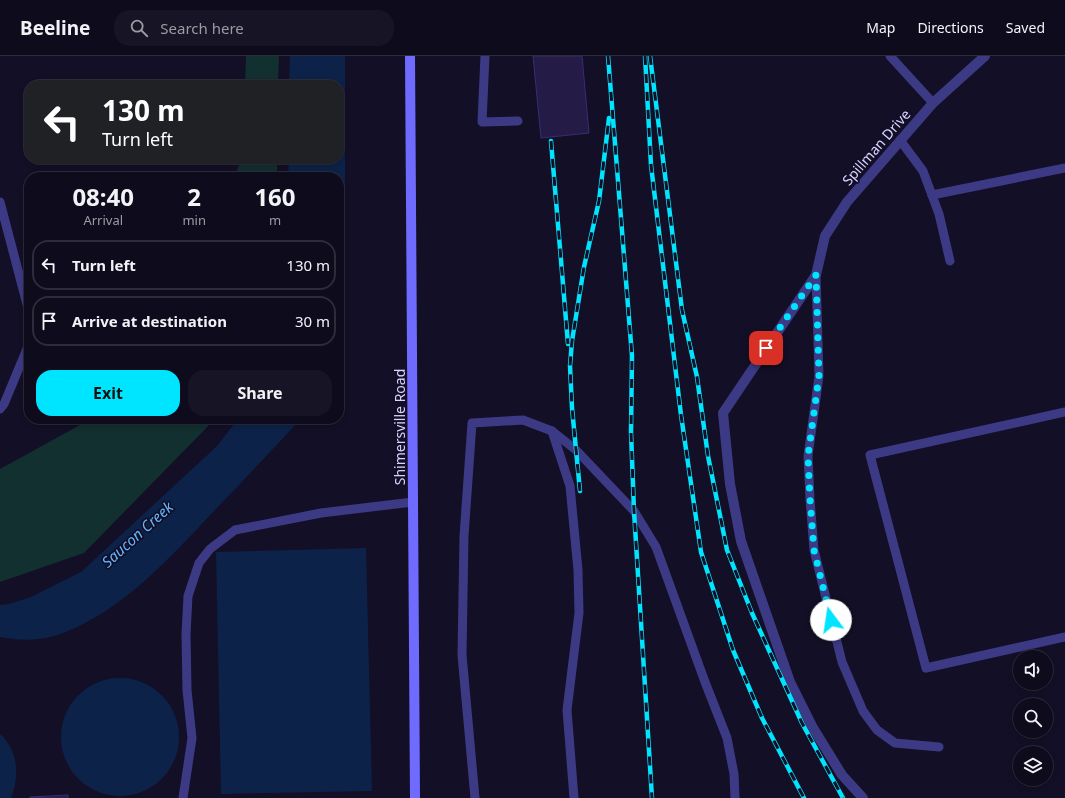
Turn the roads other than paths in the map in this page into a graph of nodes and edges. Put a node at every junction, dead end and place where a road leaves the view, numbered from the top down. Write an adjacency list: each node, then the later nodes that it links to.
1 (410, 56): 18 (street, Shimersville Road)
2 (485, 56): 6 (lane)
3 (890, 56): 5 (lane)
4 (985, 56): 5 (street, Spillman Drive)
5 (933, 103): 7 (street, Spillman Drive)
6 (518, 121)
7 (900, 140): 9 (lane); 12 (street, Spillman Drive)
8 (1065, 168): 9 (lane)
9 (932, 195): 11 (lane)
10 (0, 202): 13 (lane)
11 (950, 261)
12 (816, 275): 20 (lane); 26 (street)
13 (24, 293)
14 (24, 356): 15 (lane)
15 (0, 409)
16 (1065, 412): 19 (lane)
17 (552, 431): 23 (lane); 24 (lane); 25 (lane)
18 (413, 502): 21 (lane); 22 (street, Shimersville Road)
19 (1065, 637)
20 (939, 747)
21 (183, 798)
22 (415, 798)
23 (475, 798)
24 (574, 798)
25 (735, 798)
26 (863, 798)

